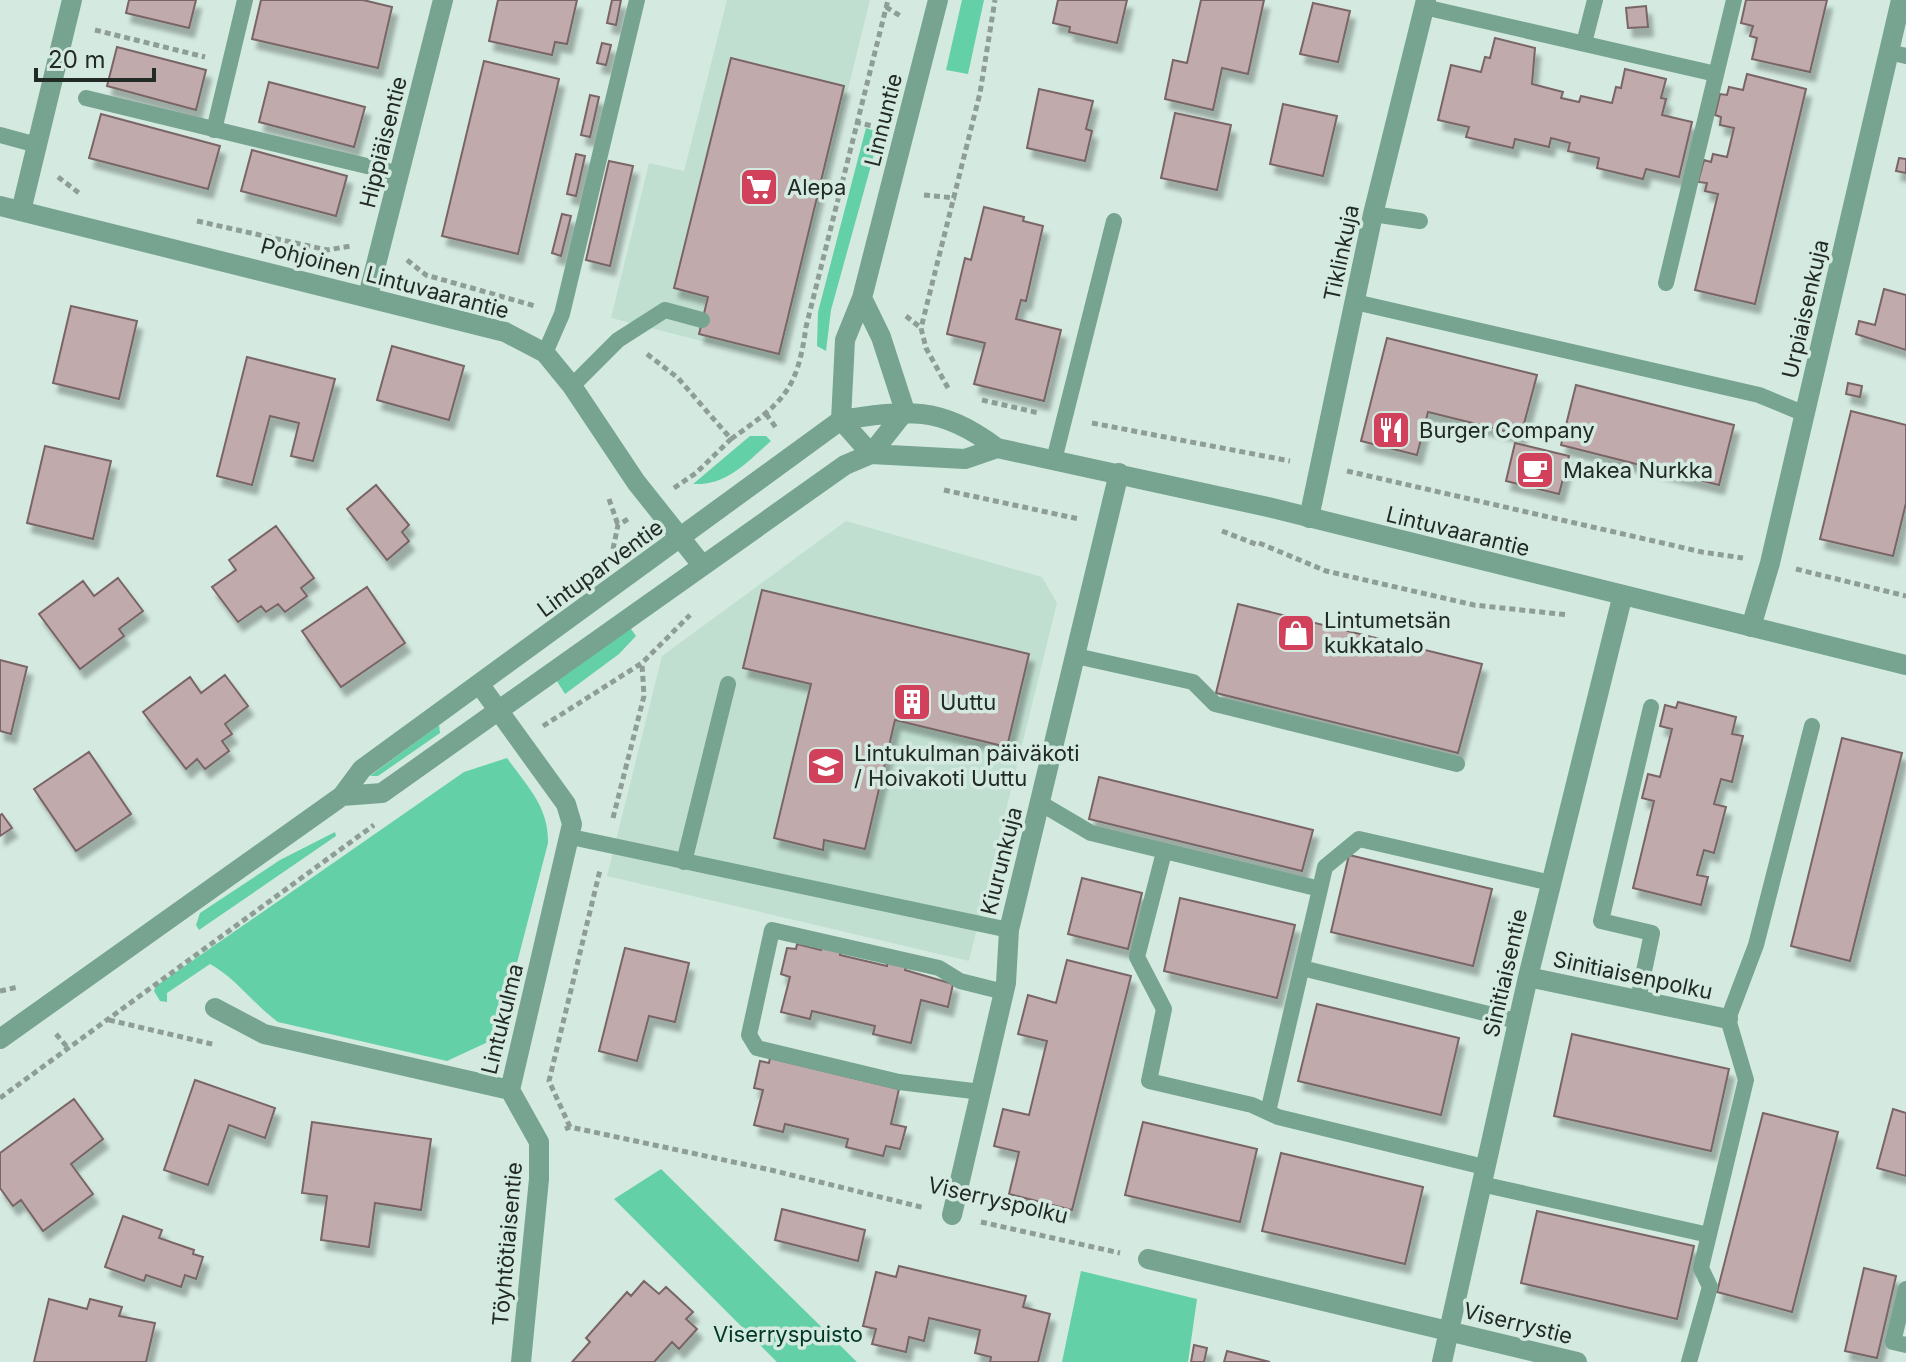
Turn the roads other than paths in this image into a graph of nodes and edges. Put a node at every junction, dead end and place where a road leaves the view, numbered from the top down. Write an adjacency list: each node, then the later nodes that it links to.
1 (72, 0): 16 (street)
2 (245, 0): 14 (lane)
3 (443, 0): 17 (street, Hippiäisentie)
4 (637, 0): 28 (lane)
5 (938, 0): 25 (street, Linnuntie)
6 (1595, 0): 10 (lane)
7 (1734, 0): 12 (lane)
8 (1901, 0): 11 (street, Urpiaisenkuja)
9 (1425, 4): 10 (lane); 20 (street, Tiklinkuja)
10 (1584, 43): 12 (lane)
11 (1898, 54): 31 (street, Urpiaisenkuja)
12 (1716, 74): 23 (lane)
13 (86, 98): 14 (lane)
14 (214, 130): 17 (lane)
15 (0, 135): 16 (lane)
16 (37, 145): 19 (street)
17 (400, 174): 24 (street, Hippiäisentie)
18 (0, 206): 19 (street, Pohjoinen Lintuvaarantie)
19 (21, 211): 24 (street, Pohjoinen Lintuvaarantie)
20 (1373, 214): 22 (lane); 26 (street, Tiklinkuja)
21 (1114, 221): 35 (lane)
22 (1420, 221)
23 (1666, 283)
24 (368, 296): 28 (street, Pohjoinen Lintuvaarantie)
25 (862, 298): 30 (street); 32 (street, Linnuntie)
26 (1355, 302): 31 (lane); 37 (street, Tiklinkuja)
27 (702, 320): 29 (lane)
28 (545, 353): 29 (street, Pohjoinen Lintuvaarantie)
29 (572, 386): 38 (street, Pohjoinen Lintuvaarantie)
30 (905, 411): 32 (street, Lintuparventie); 33 (street, Lintuvaarantie); 34 (street)
31 (1805, 414): 41 (street, Urpiaisenkuja)
32 (841, 420): 34 (street); 38 (street, Lintuparventie)
33 (997, 448): 34 (street, Lintuvaarantie); 35 (street, Lintuvaarantie)
34 (871, 454): 39 (street)
35 (1054, 460): 36 (street, Lintuvaarantie)
36 (1119, 473): 37 (street, Lintuvaarantie); 42 (street, Kiurunkuja)
37 (1309, 518): 40 (street, Lintuvaarantie)
38 (681, 538): 39 (street, Pohjoinen Lintuvaarantie); 45 (street, Lintuparventie)
39 (702, 565): 47 (street)
40 (1622, 598): 41 (street, Lintuvaarantie); 55 (street, Sinitiaisentie)
41 (1751, 627): 43 (street, Lintuvaarantie)
42 (1076, 656): 49 (lane); 51 (street, Kiurunkuja)
43 (1906, 665)
44 (728, 684): 54 (lane)
45 (480, 685): 47 (street, Lintukulma); 50 (street, Lintuparventie)
46 (1651, 707): 61 (lane)
47 (499, 712): 50 (street); 52 (street, Lintukulma)
48 (1812, 726): 63 (lane)
49 (1457, 764)
50 (342, 796): 65 (street, Lintuparventie)
51 (1040, 803): 53 (lane); 57 (street, Kiurunkuja)
52 (571, 837): 54 (lane); 66 (street, Lintukulma)
53 (1164, 852): 56 (lane); 68 (lane)
54 (684, 862): 57 (lane)
55 (1551, 883): 56 (lane); 59 (street, Sinitiaisentie)
56 (1320, 889): 58 (lane)
57 (1009, 930): 60 (street, Kiurunkuja)
58 (1302, 968): 64 (lane); 68 (lane)
59 (1528, 977): 61 (street, Sinitiaisenpolku); 64 (street, Sinitiaisentie)
60 (1004, 992): 67 (street, Kiurunkuja); 67 (lane)
61 (1638, 1000): 63 (street, Sinitiaisenpolku)
62 (215, 1008): 66 (street, Lintukulma)
63 (1728, 1019): 71 (lane)
64 (1517, 1021): 69 (street, Sinitiaisentie)
65 (0, 1039)
66 (510, 1090): 76 (street, Töyhtötiaisentie)
67 (981, 1092): 70 (street, Kiurunkuja)
68 (1268, 1112): 69 (lane)
69 (1483, 1175): 71 (lane); 74 (street, Sinitiaisentie)
70 (952, 1215)
71 (1709, 1235): 79 (lane)
72 (1148, 1259): 74 (street)
73 (1906, 1289): 75 (lane)
74 (1448, 1331): 77 (street, Sinitiaisentie); 78 (street, Viserrystie)
75 (1906, 1345)
76 (521, 1362)
77 (1442, 1362)
78 (1577, 1362)
79 (1689, 1362)

